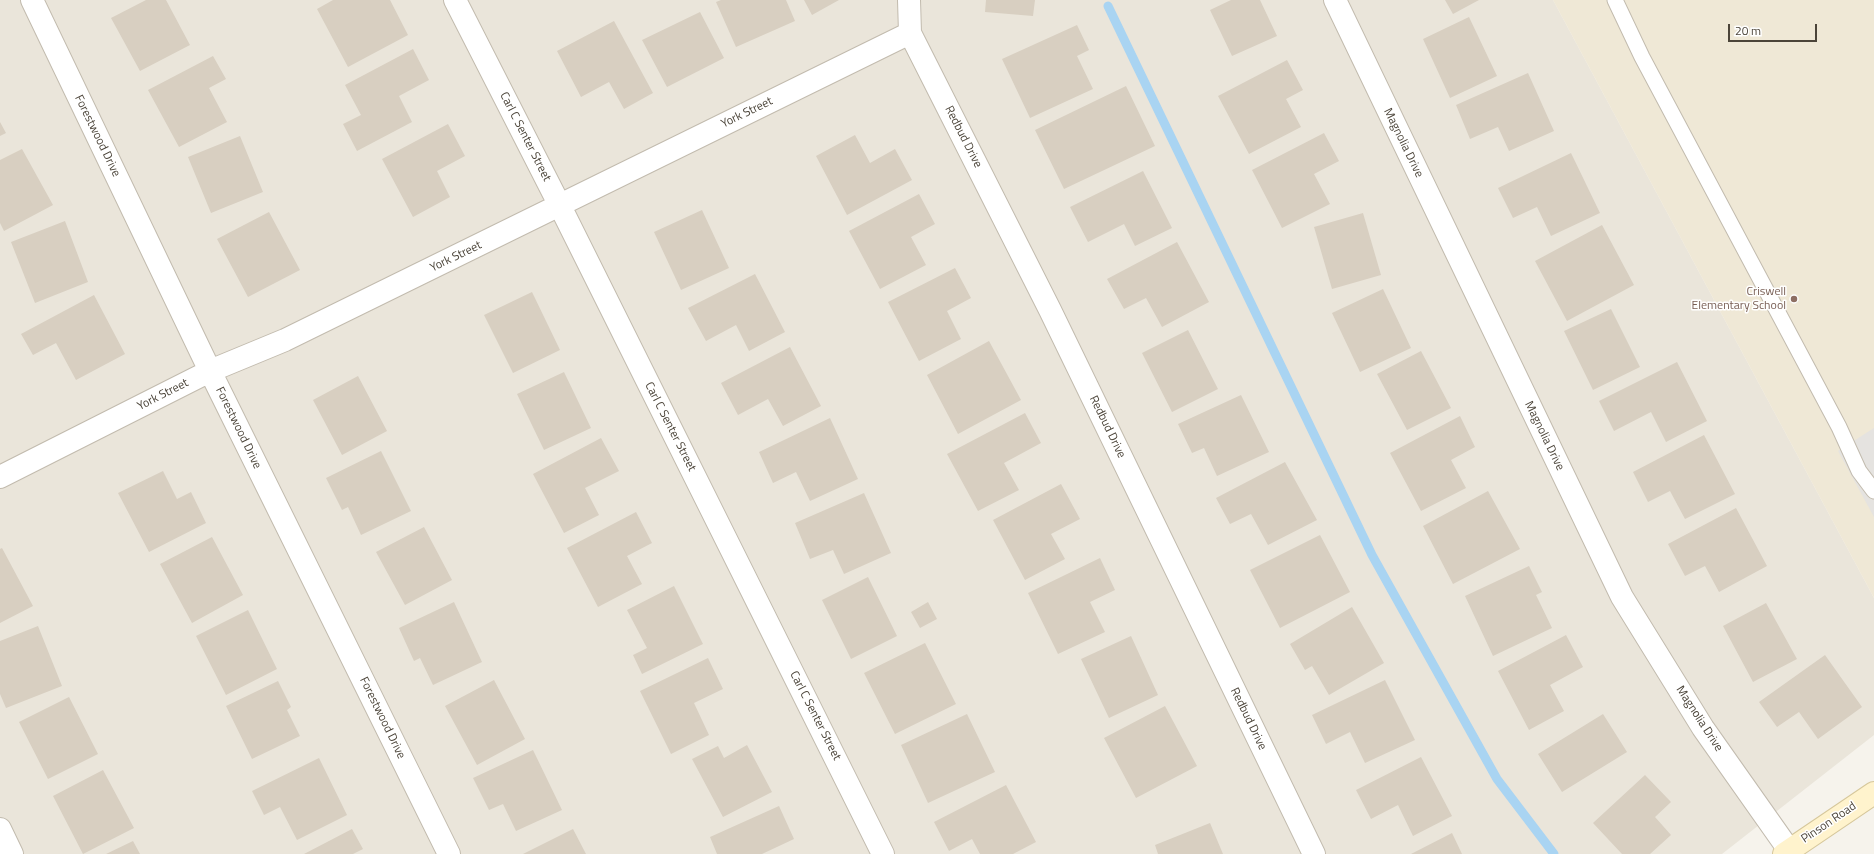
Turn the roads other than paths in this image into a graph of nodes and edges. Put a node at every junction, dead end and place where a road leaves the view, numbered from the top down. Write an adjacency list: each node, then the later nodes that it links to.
1 (32, 0): 8 (street, Forestwood Drive)
2 (455, 0): 7 (street, Carl C Senter Street)
3 (909, 0): 6 (street, Redbud Drive)
4 (1335, 0): 13 (street, Magnolia Drive)
5 (1615, 0): 10 (lane)
6 (910, 33): 7 (street, York Street); 17 (street, Redbud Drive)
7 (560, 206): 8 (street, York Street); 16 (street, Carl C Senter Street)
8 (210, 371): 9 (street, York Street); 15 (street, Forestwood Drive)
9 (0, 477)
10 (1874, 492)
11 (1874, 793): 13 (main road, Pinson Road)
12 (0, 829): 14 (street)
13 (1787, 852)
14 (12, 854)
15 (449, 854)
16 (883, 854)
17 (1314, 854)

